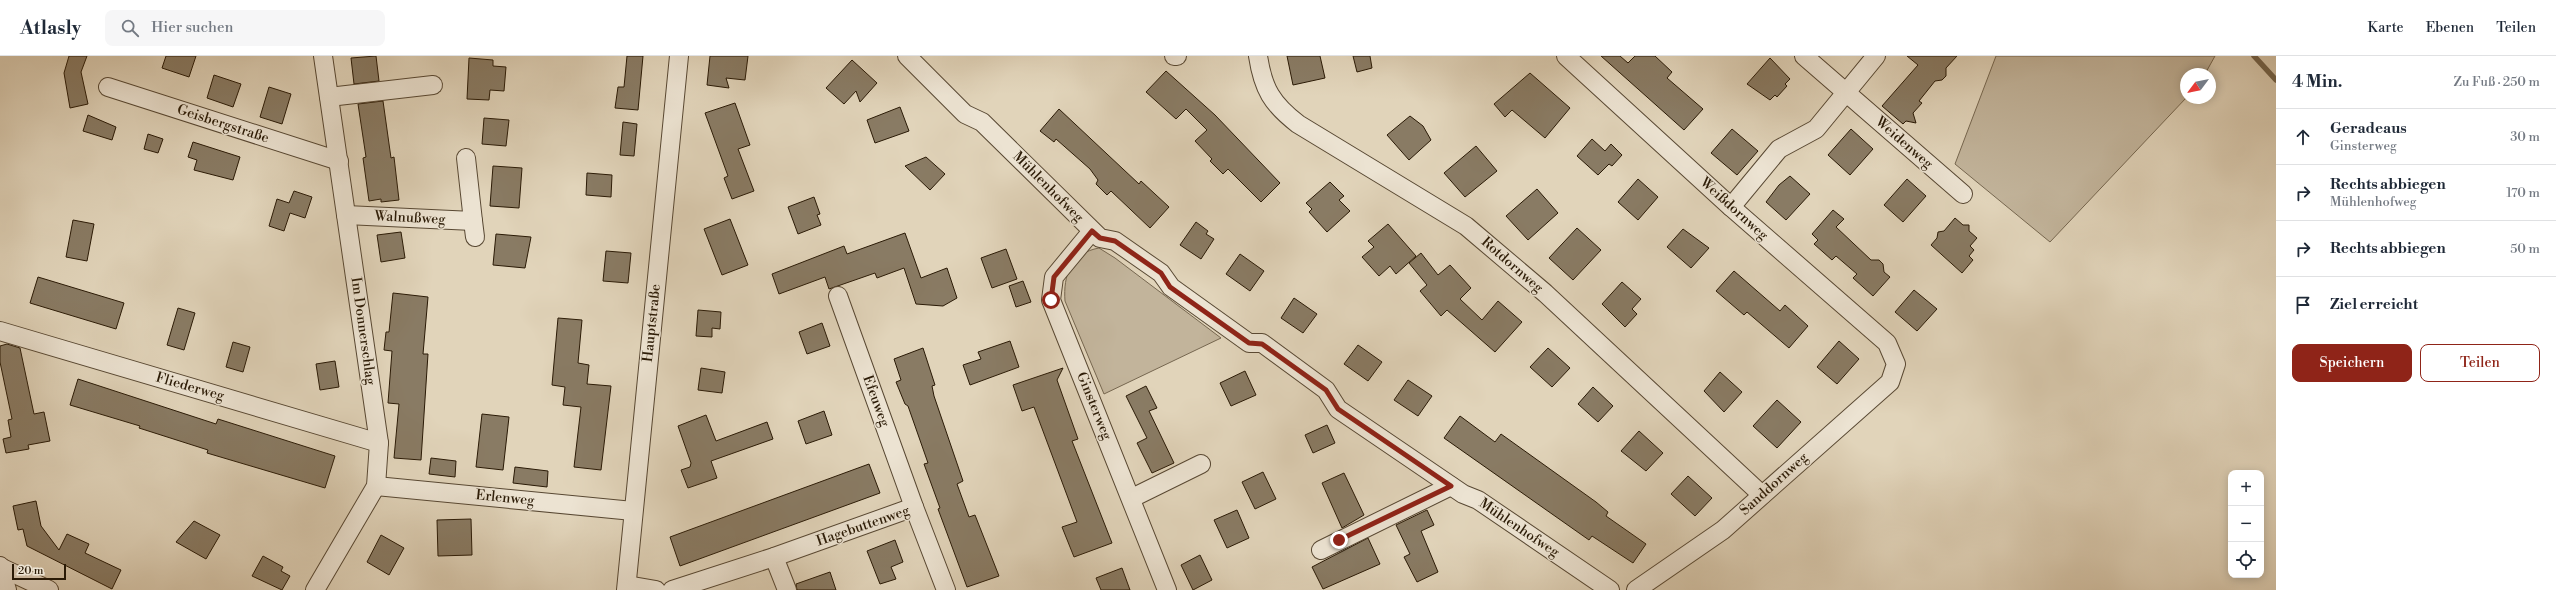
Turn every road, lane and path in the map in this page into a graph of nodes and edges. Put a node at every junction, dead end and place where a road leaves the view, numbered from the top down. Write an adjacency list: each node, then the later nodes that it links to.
1 (323, 56): 11 (street, Im Donnerschlag)
2 (679, 56): 28 (street, Hauptstraße)
3 (907, 56): 17 (street, Mühlenhofweg)
4 (1258, 56): 25 (street, Rotdornweg)
5 (1566, 56): 15 (street, Weißdornweg)
6 (1804, 56): 10 (street, Weidenweg)
7 (1876, 56): 10 (street)
8 (433, 85): 11 (street)
9 (108, 87): 13 (street, Geisbergstraße)
10 (1846, 92): 14 (street, Weidenweg); 15 (street)
11 (329, 97): 13 (street, Im Donnerschlag)
12 (466, 158): 16 (street, Walnußweg)
13 (339, 161): 16 (street, Im Donnerschlag)
14 (1963, 194)
15 (1731, 208): 20 (street, Weißdornweg)
16 (346, 215): 21 (street, Im Donnerschlag)
17 (1092, 231): 24 (street, Mühlenhofweg); 26 (street, Ginsterweg)
18 (838, 296): 27 (street, Efeuweg)
19 (0, 331): 21 (street, Fliederweg)
20 (1896, 364): 25 (street, Sanddornweg)
21 (379, 443): 23 (street, Im Donnerschlag)
22 (1201, 464): 26 (street)
23 (376, 486): 28 (street, Erlenweg); 35 (street, Im Donnerschlag)
24 (1451, 486): 29 (street); 41 (street, Mühlenhofweg)
25 (1762, 495): 42 (street, Sanddornweg)
26 (1132, 498): 40 (street, Ginsterweg)
27 (914, 507): 30 (street, Hagebuttenweg); 39 (street, Hagebuttenweg)
28 (633, 511): 32 (street, Hauptstraße)
29 (1321, 550)
30 (774, 557): 37 (street, Hagebuttenweg); 38 (street)
31 (0, 566): 33 (street); 34 (street)
32 (627, 588): 36 (street)
33 (7, 590)
34 (49, 590)
35 (315, 590)
36 (656, 590)
37 (672, 590)
38 (787, 590)
39 (946, 590)
40 (1167, 590)
41 (1610, 590)
42 (1636, 590)

